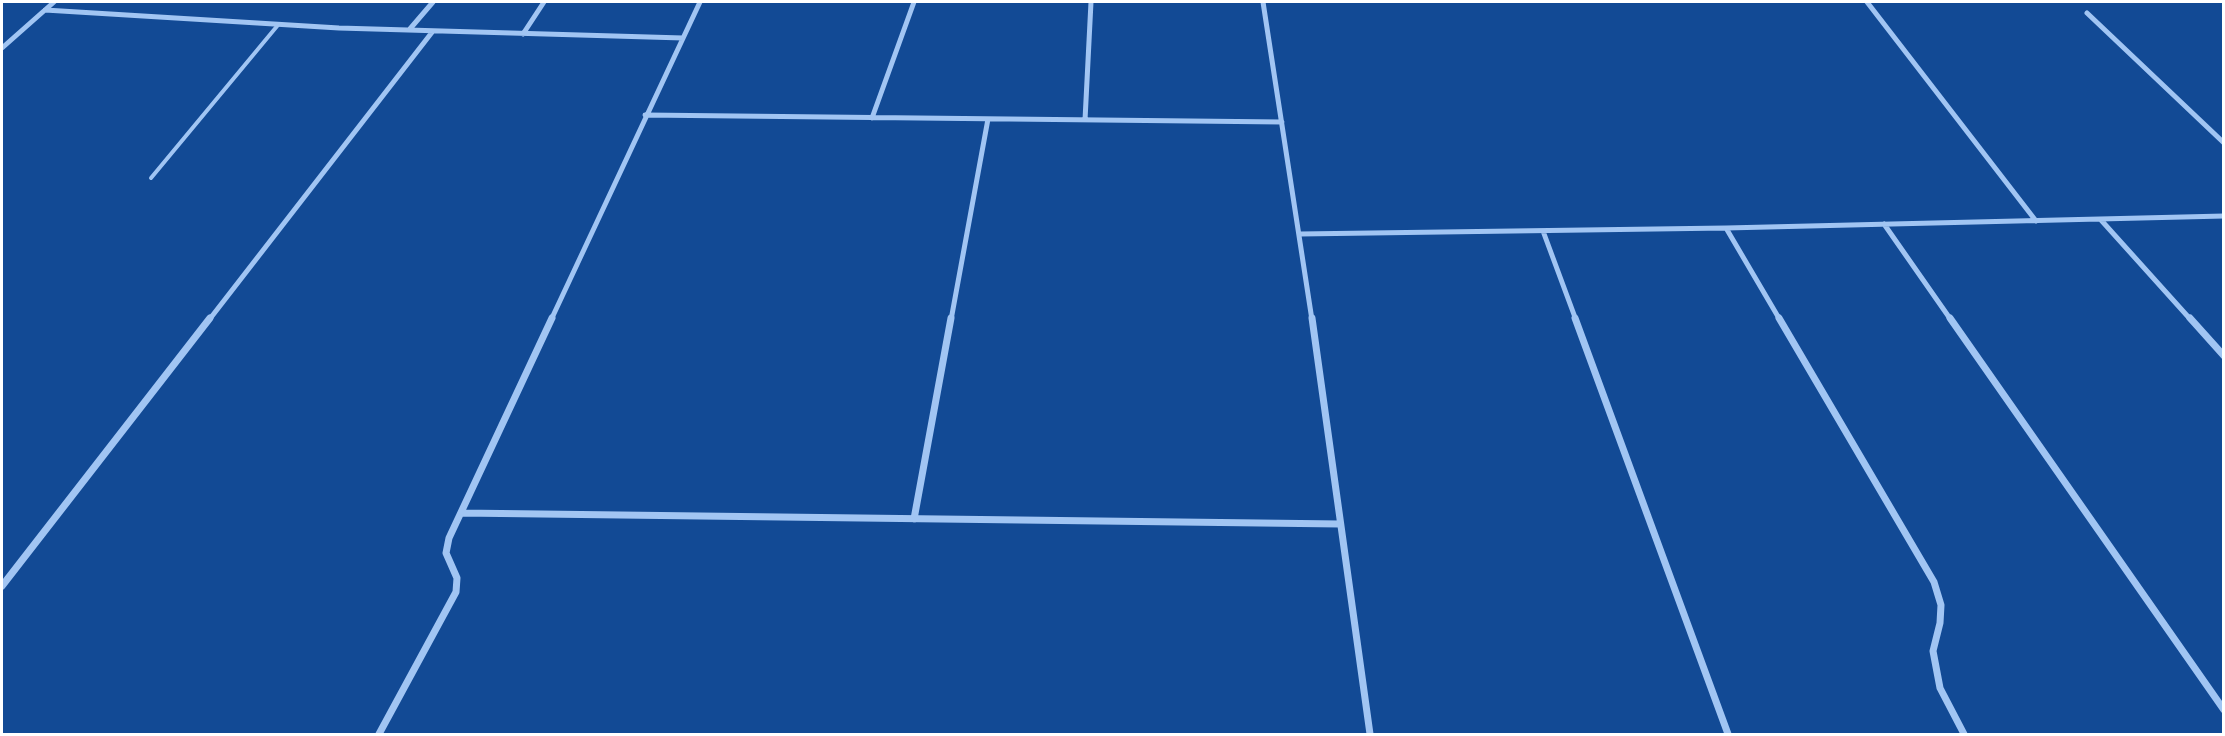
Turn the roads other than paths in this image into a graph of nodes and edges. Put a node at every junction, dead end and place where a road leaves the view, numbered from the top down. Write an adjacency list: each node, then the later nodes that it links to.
1 (54, 2): 9 (street)
2 (433, 2): 12 (street)
3 (544, 2): 14 (street)
4 (700, 2): 15 (street)
5 (914, 2): 18 (street)
6 (1091, 2): 20 (street)
7 (1263, 2): 21 (street)
8 (1867, 2): 26 (street)
9 (45, 10): 11 (street); 16 (street)
10 (2087, 13): 22 (street)
11 (278, 25): 12 (street); 23 (lane)
12 (409, 30): 13 (street)
13 (433, 31): 14 (street); 35 (street)
14 (523, 34): 15 (street)
15 (682, 38): 17 (street)
16 (2, 48)
17 (645, 115): 18 (street); 32 (street)
18 (872, 118): 19 (street)
19 (988, 119): 20 (street); 33 (street)
20 (1085, 120): 21 (street)
21 (1282, 122): 30 (street)
22 (2223, 143)
23 (151, 178)
24 (2223, 216): 25 (street)
25 (2101, 220): 26 (street); 31 (street)
26 (2036, 221): 27 (street)
27 (1884, 224): 28 (street); 36 (street)
28 (1726, 228): 29 (street); 40 (street)
29 (1543, 231): 30 (street); 39 (street)
30 (1300, 234): 34 (street)
31 (2223, 356)
32 (460, 513): 33 (street); 37 (street)
33 (914, 519): 34 (street)
34 (1341, 524): 38 (street)
35 (2, 586)
36 (2223, 710)
37 (379, 735)
38 (1370, 735)
39 (1728, 735)
40 (1965, 735)

